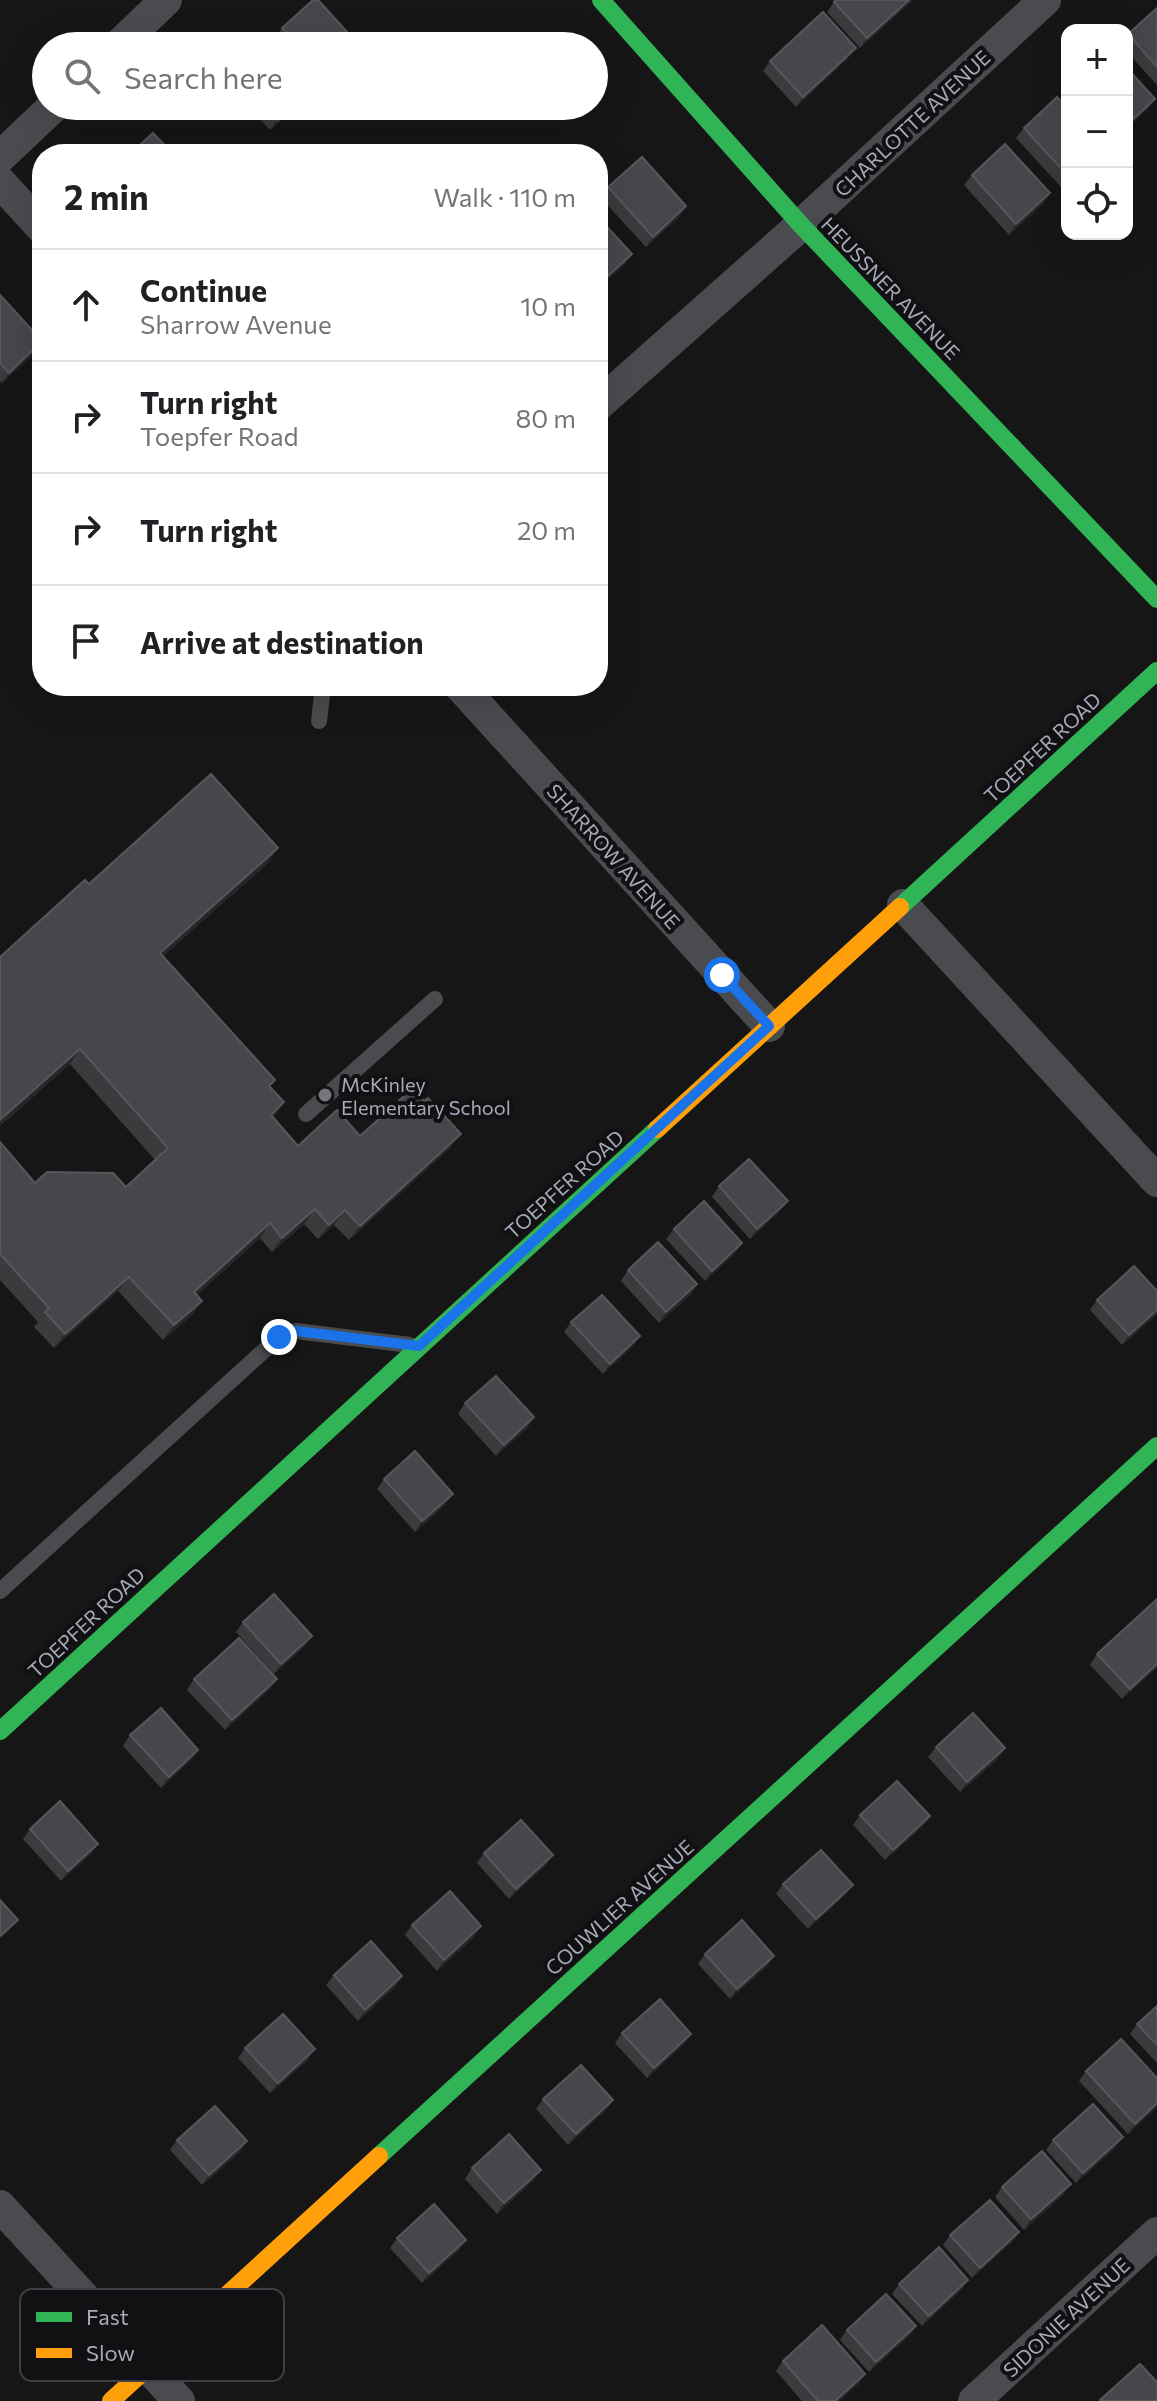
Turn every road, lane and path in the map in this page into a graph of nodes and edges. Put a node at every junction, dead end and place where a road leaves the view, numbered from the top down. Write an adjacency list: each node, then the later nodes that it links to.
1 (166, 0): 4 (street)
2 (601, 0): 9 (street, HEUSSNER AVENUE)
3 (1045, 0): 9 (street, CHARLOTTE AVENUE)
4 (133, 32)
5 (39, 120): 6 (street)
6 (0, 157)
7 (0, 182): 8 (street)
8 (32, 217)
9 (801, 225): 10 (street, CHARLOTTE AVENUE); 11 (street, HEUSSNER AVENUE)
10 (608, 396)
11 (1157, 599)
12 (1157, 671): 16 (street, TOEPFER ROAD)
13 (322, 696): 15 (lane)
14 (469, 696): 18 (street, SHARROW AVENUE)
15 (319, 721)
16 (903, 905): 18 (street, TOEPFER ROAD); 20 (street)
17 (435, 999): 19 (lane)
18 (769, 1026): 21 (street, TOEPFER ROAD)
19 (306, 1114)
20 (1157, 1181)
21 (419, 1346): 23 (lane); 24 (street, TOEPFER ROAD)
22 (1157, 1446): 28 (street, COUWLIER AVENUE)
23 (0, 1591)
24 (0, 1731)
25 (0, 2206): 27 (street)
26 (1157, 2233): 33 (street, SIDONIE AVENUE)
27 (76, 2289)
28 (234, 2289)
29 (133, 2381): 31 (street, COUWLIER AVENUE)
30 (160, 2381): 32 (street)
31 (111, 2401)
32 (179, 2401)
33 (974, 2401)

